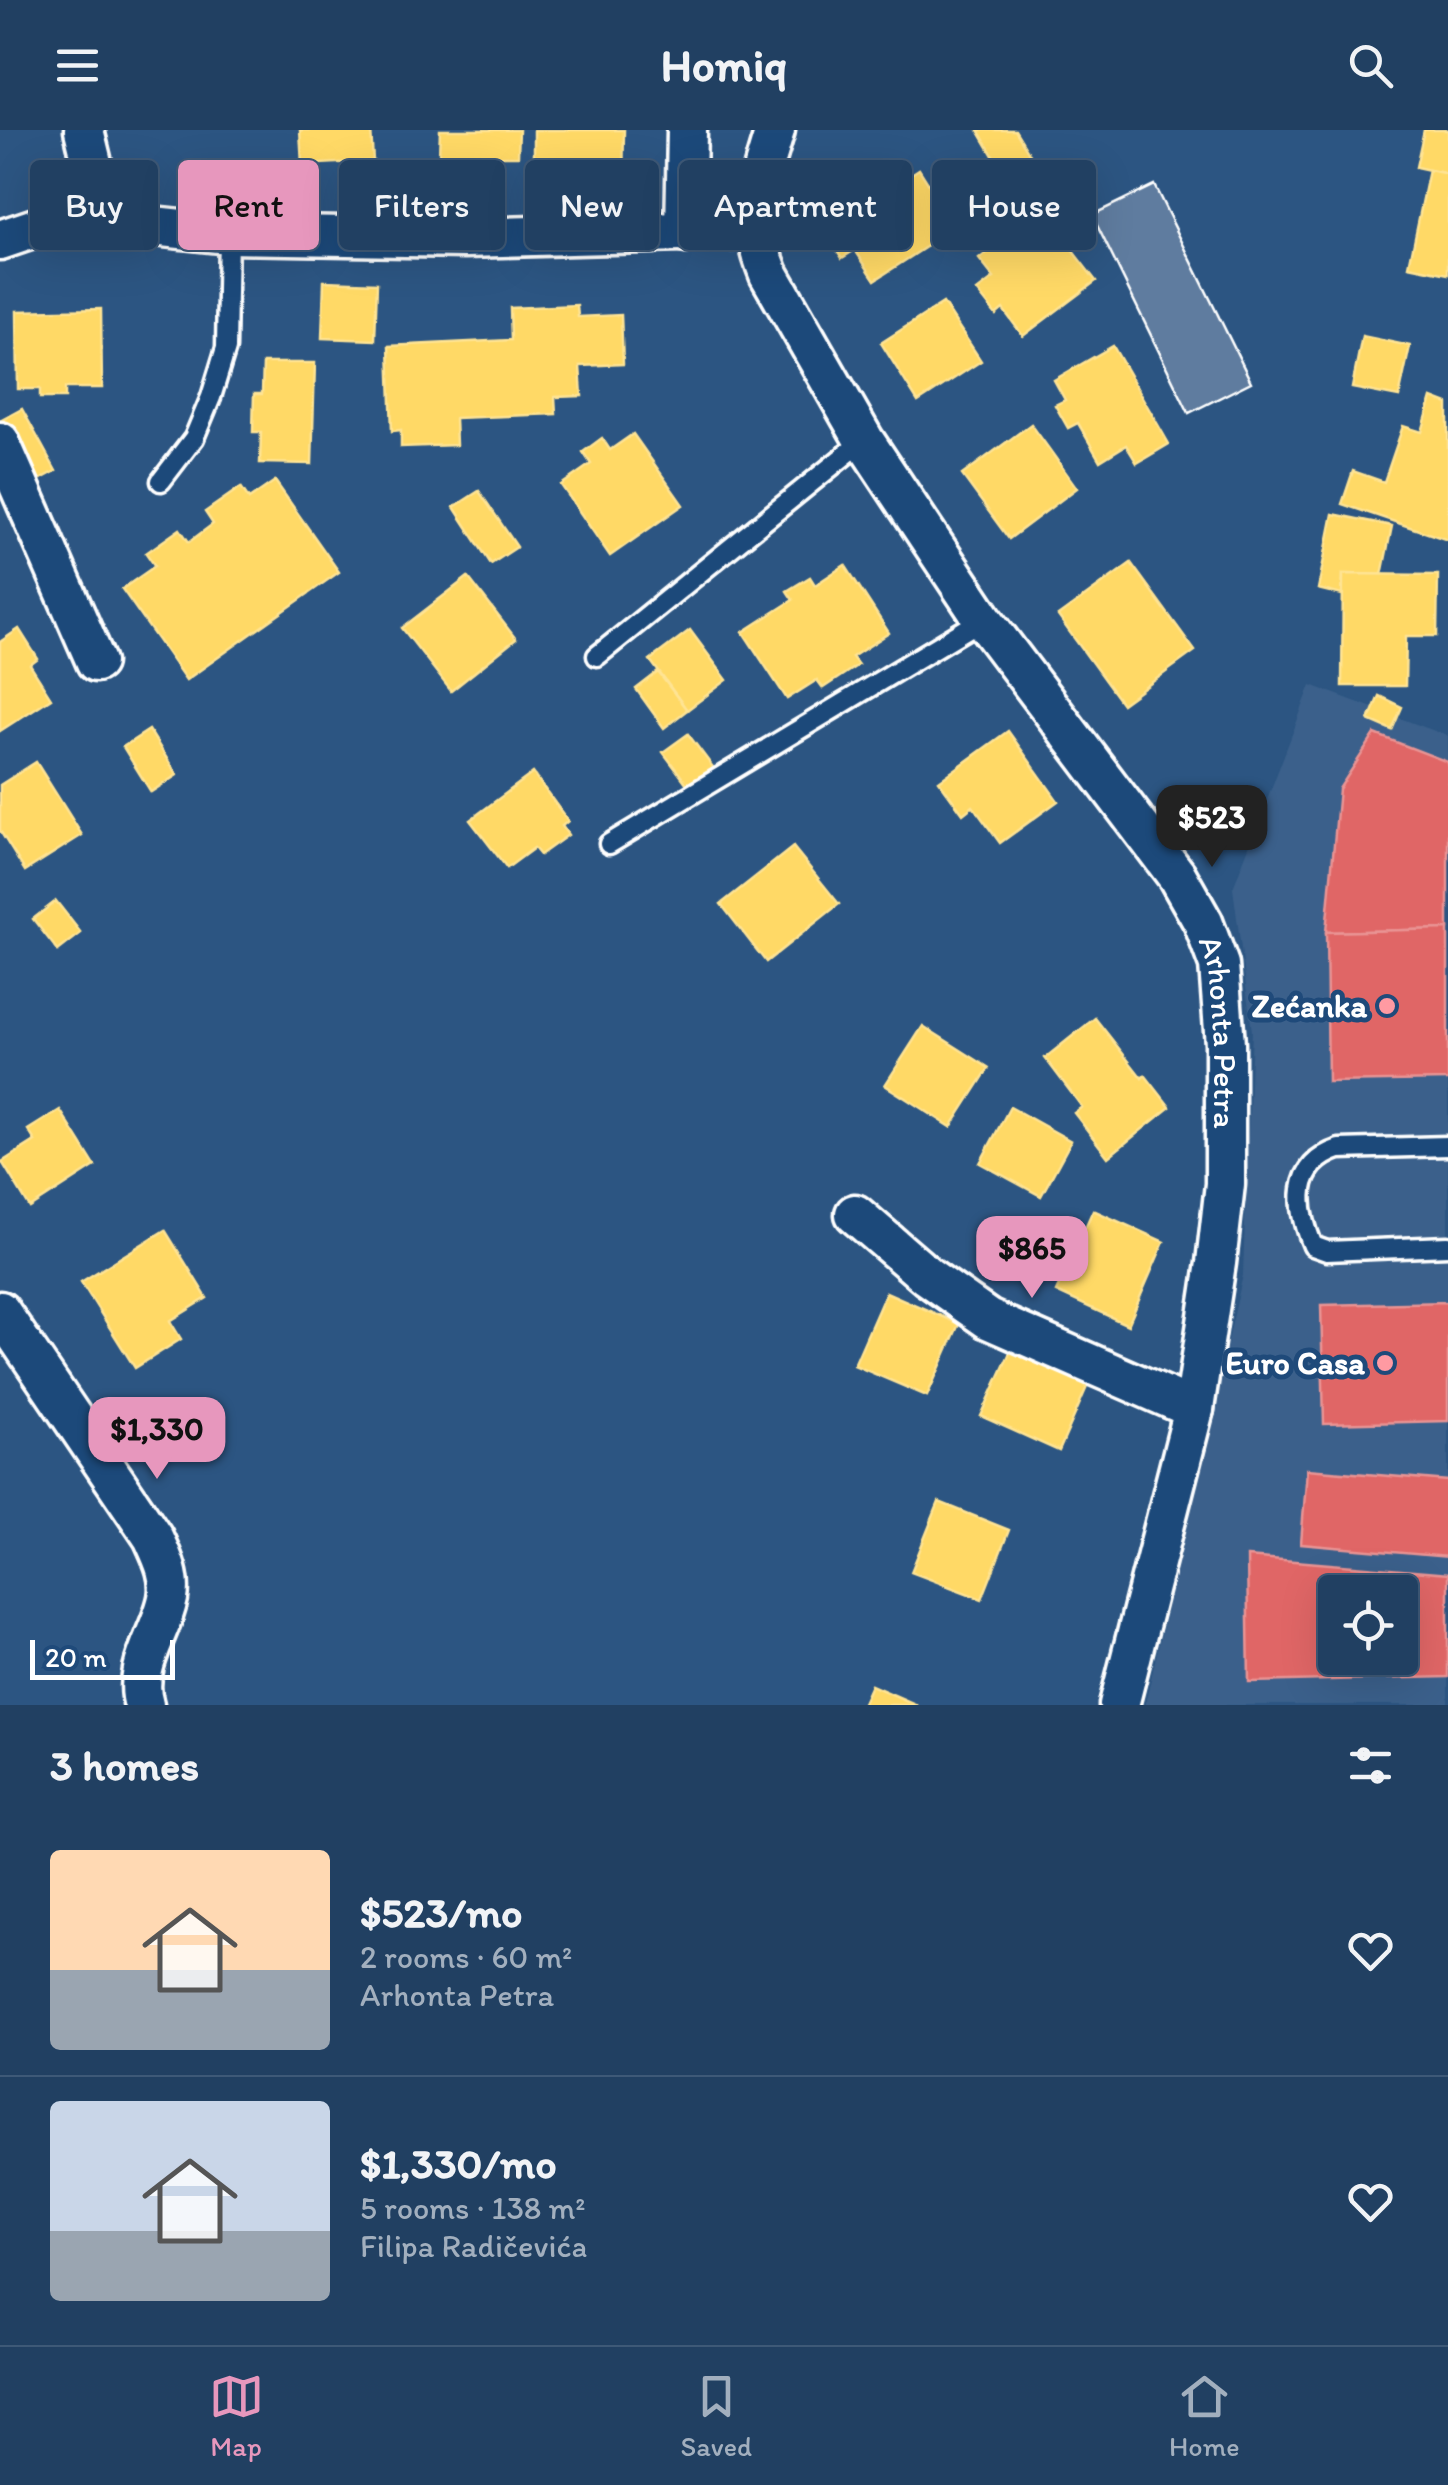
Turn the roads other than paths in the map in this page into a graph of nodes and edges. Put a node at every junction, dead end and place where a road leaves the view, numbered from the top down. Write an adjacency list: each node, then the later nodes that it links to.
1 (84, 130): 4 (street)
2 (687, 130): 5 (street)
3 (775, 130): 6 (street, Arhonta Petra)
4 (91, 160)
5 (686, 160)
6 (766, 160)
7 (30, 230): 10 (street)
8 (679, 234): 9 (street)
9 (319, 236)
10 (0, 240)
11 (228, 250): 15 (lane)
12 (760, 250): 13 (street, Arhonta Petra)
13 (864, 440): 16 (street, Arhonta Petra); 17 (lane)
14 (0, 442): 18 (street)
15 (162, 481)
16 (983, 619): 19 (lane); 24 (street, Arhonta Petra)
17 (597, 656)
18 (96, 662)
19 (609, 844)
20 (1448, 1146): 22 (lane)
21 (855, 1214): 24 (street)
22 (1448, 1246)
23 (0, 1312): 25 (street)
24 (1194, 1409): 26 (street, Arhonta Petra)
25 (144, 1705)
26 (1119, 1705)

